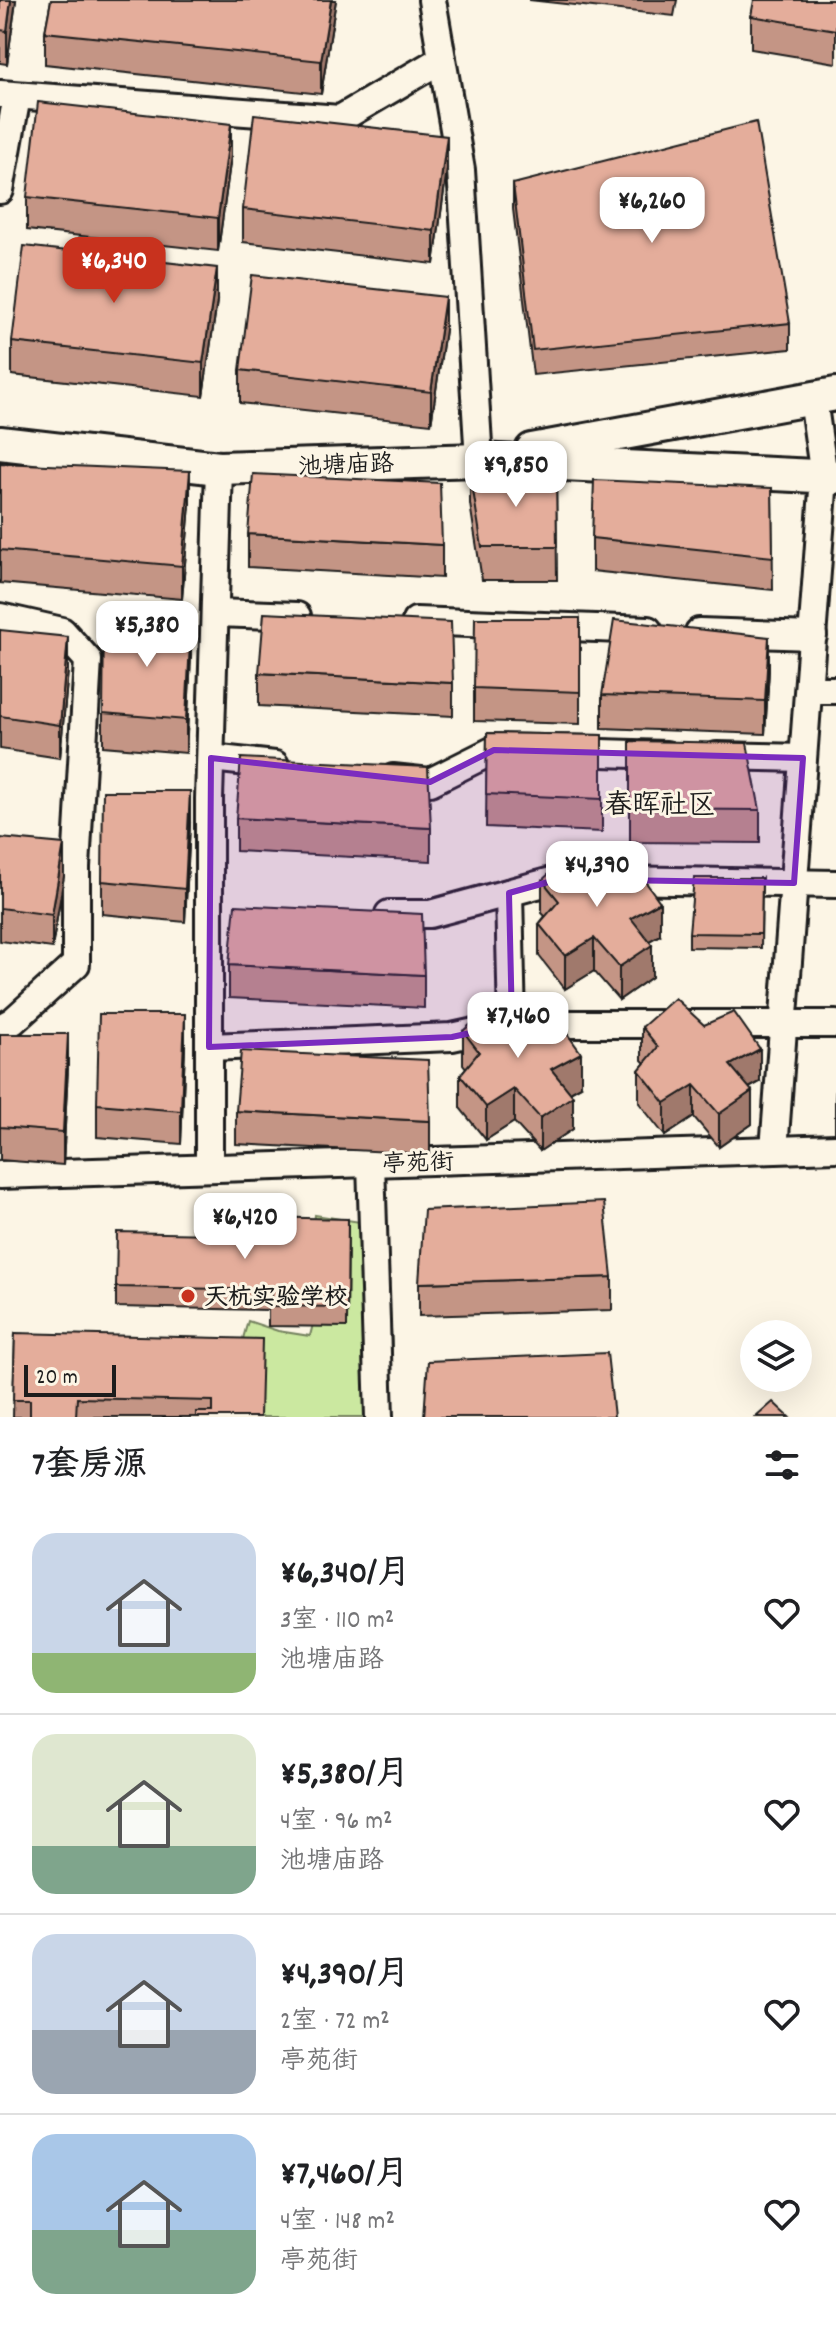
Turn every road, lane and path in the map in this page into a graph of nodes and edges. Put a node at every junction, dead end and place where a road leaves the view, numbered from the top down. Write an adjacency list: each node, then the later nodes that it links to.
1 (432, 0): 2 (street)
2 (442, 59): 3 (street); 7 (street)
3 (8, 95): 4 (street)
4 (0, 190)
5 (824, 396): 7 (street); 9 (street)
6 (0, 443): 8 (street, 池塘庙路)
7 (479, 460): 8 (street, 池塘庙路); 9 (street, 池塘庙路)
8 (219, 468): 10 (street)
9 (830, 477): 14 (street)
10 (216, 613): 12 (street); 17 (street)
11 (0, 617): 32 (street)
12 (326, 617)
13 (389, 620): 14 (street)
14 (813, 636): 15 (street)
15 (809, 690): 16 (street); 18 (street)
16 (836, 690)
17 (211, 758): 19 (street); 22 (street)
18 (803, 758): 20 (street); 23 (street)
19 (305, 768)
20 (368, 775)
21 (177, 798): 22 (street)
22 (209, 799): 27 (street)
23 (794, 883): 24 (street); 25 (street); 31 (street)
24 (836, 884)
25 (509, 893): 26 (street); 29 (street)
26 (367, 915)
27 (209, 916): 28 (street); 33 (street)
28 (241, 916)
29 (512, 1024): 31 (street); 33 (street)
30 (836, 1024): 31 (street)
31 (784, 1025): 35 (street)
32 (0, 1028)
33 (209, 1047): 37 (street)
34 (836, 1148): 35 (street, 亭苑街)
35 (774, 1150): 36 (street, 亭苑街)
36 (371, 1163): 37 (street, 亭苑街); 39 (street)
37 (209, 1168): 38 (street, 亭苑街)
38 (0, 1175)
39 (379, 1417)

